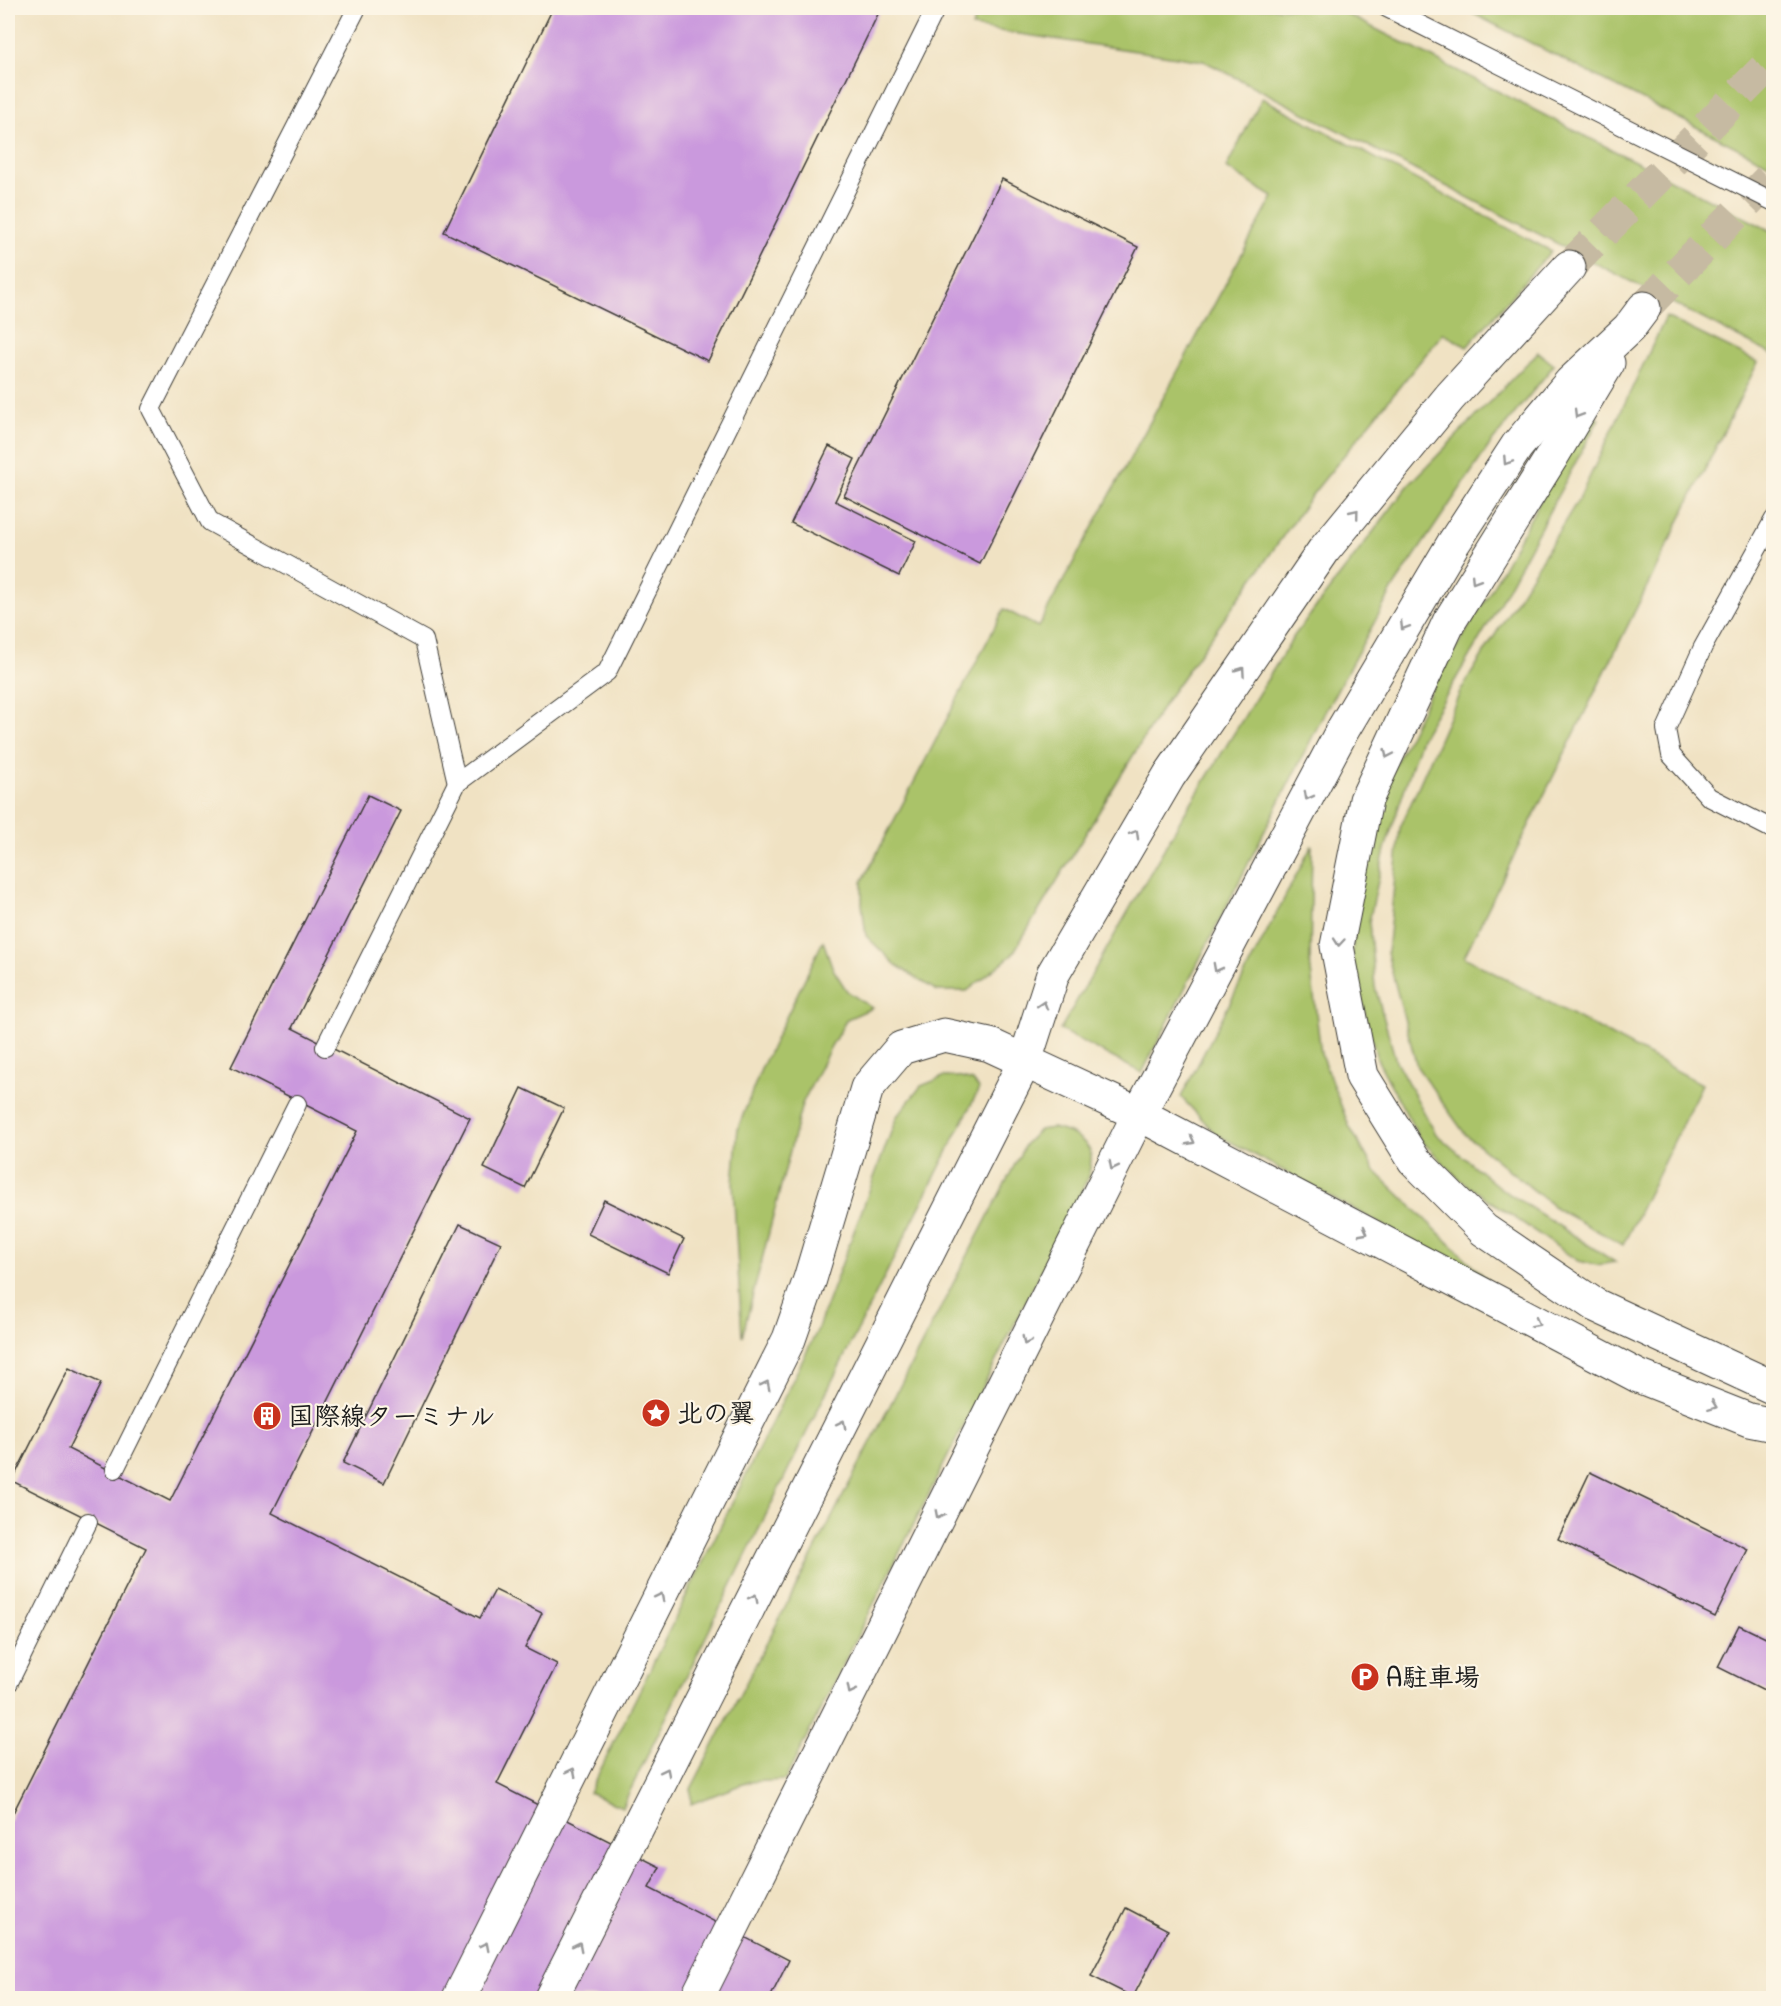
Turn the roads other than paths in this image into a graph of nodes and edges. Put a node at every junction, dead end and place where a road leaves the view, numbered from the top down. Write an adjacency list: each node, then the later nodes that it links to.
1 (357, 8): 7 (lane)
2 (936, 8): 7 (lane)
3 (1387, 8): 4 (lane)
4 (1773, 201)
5 (1569, 267): 10 (street, one-way to 5)
6 (1773, 519): 8 (lane)
7 (457, 783): 9 (lane)
8 (1773, 830)
9 (325, 1047)
10 (1025, 1061): 12 (street); 18 (street, one-way to 10); 19 (street, one-way to 10)
11 (297, 1104): 15 (lane)
12 (1139, 1114): 13 (street); 14 (street, one-way to 14); 20 (street, one-way to 20)
13 (1773, 1388)
14 (1773, 1425)
15 (115, 1469)
16 (88, 1522): 17 (lane)
17 (8, 1684)
18 (459, 1998)
19 (551, 1998)
20 (697, 1998)

